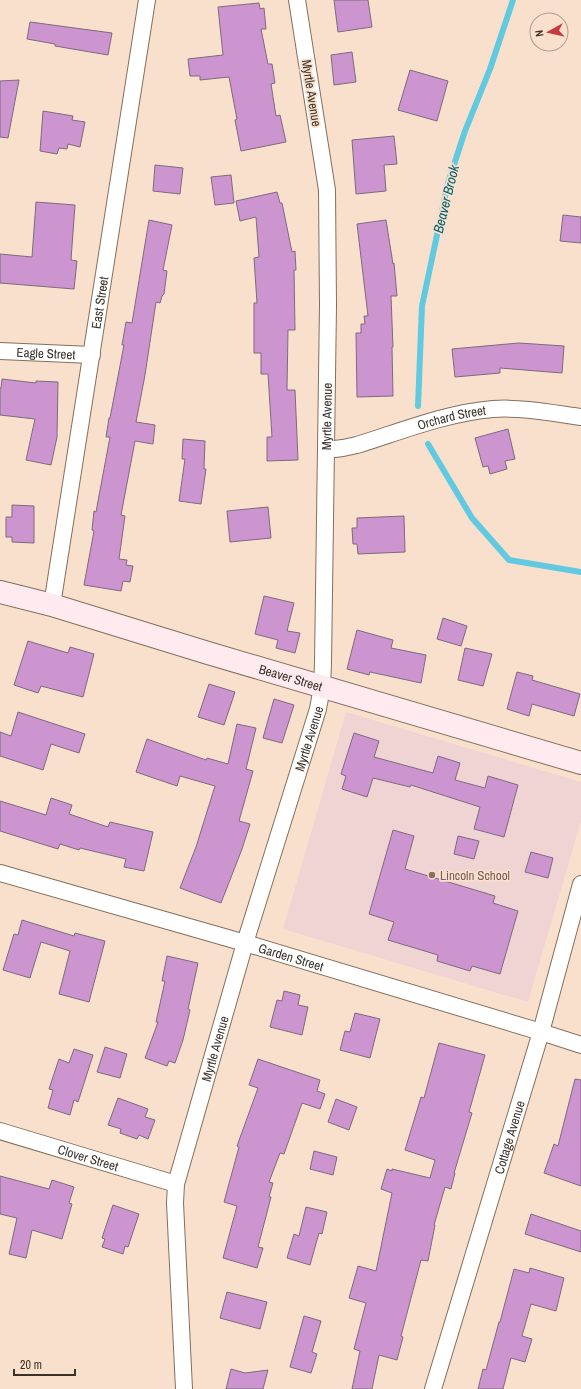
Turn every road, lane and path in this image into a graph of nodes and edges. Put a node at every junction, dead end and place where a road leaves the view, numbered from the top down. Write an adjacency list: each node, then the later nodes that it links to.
1 (148, 0): 4 (street, East Street)
2 (297, 0): 6 (street, Myrtle Avenue)
3 (0, 351): 4 (street, Eagle Street)
4 (92, 355): 8 (street, East Street)
5 (581, 417): 6 (street, Orchard Street)
6 (326, 450): 9 (street, Myrtle Avenue)
7 (0, 592): 8 (street, Beaver Street)
8 (52, 605): 9 (street, Beaver Street)
9 (322, 687): 10 (street, Beaver Street); 13 (street, Myrtle Avenue)
10 (581, 763)
11 (0, 873): 13 (street, Garden Street)
12 (581, 884): 14 (street, Cottage Avenue)
13 (245, 943): 14 (street, Garden Street); 17 (street, Myrtle Avenue)
14 (541, 1032): 15 (street, Garden Street); 19 (street, Cottage Avenue)
15 (581, 1045)
16 (0, 1131): 17 (street, Clover Street)
17 (176, 1184): 18 (street, Myrtle Avenue)
18 (184, 1389)
19 (433, 1389)

